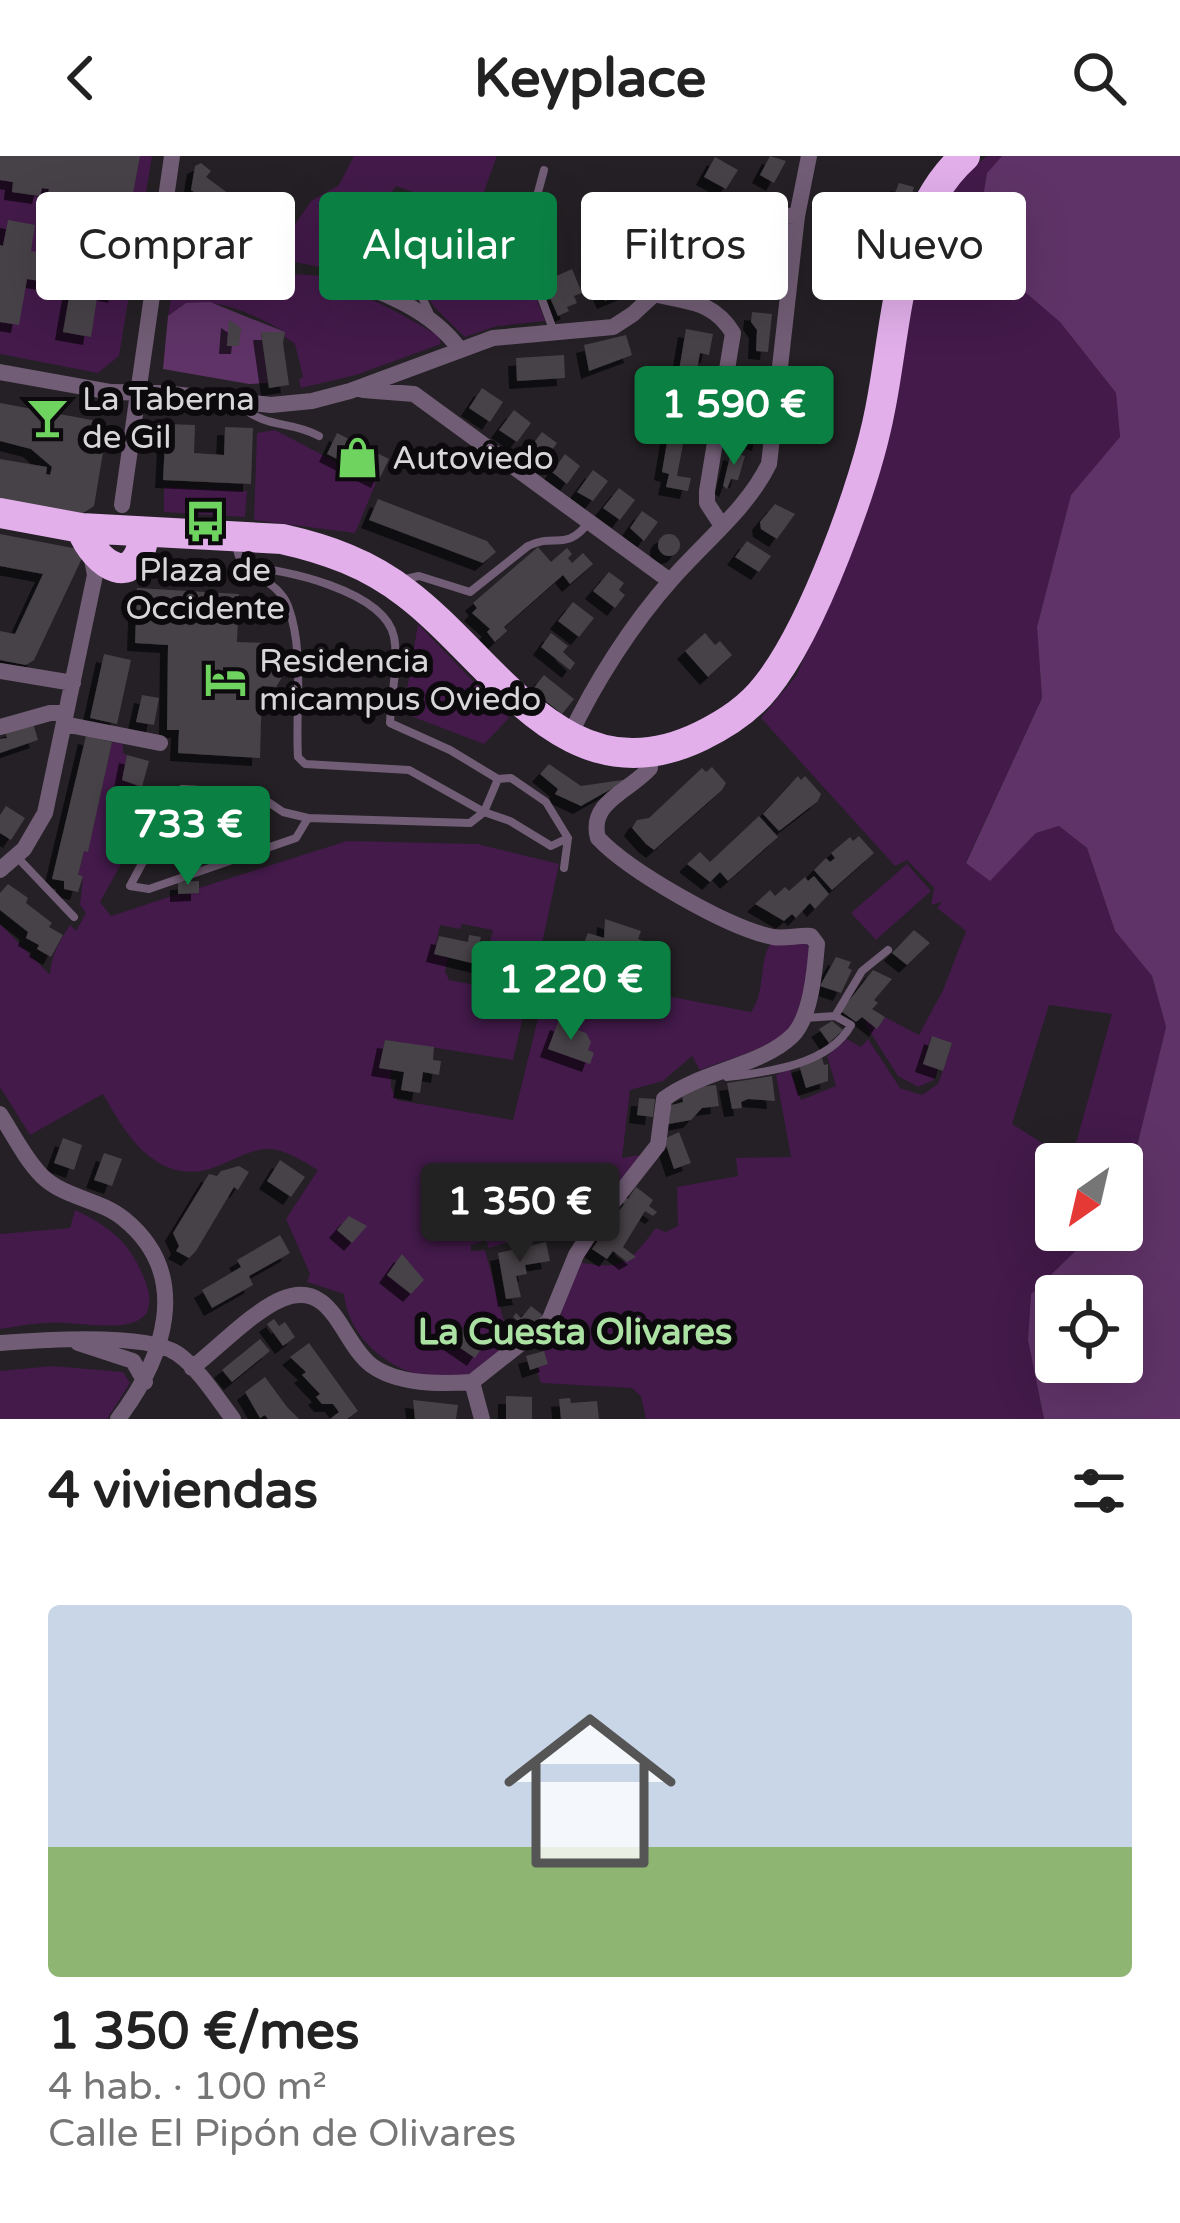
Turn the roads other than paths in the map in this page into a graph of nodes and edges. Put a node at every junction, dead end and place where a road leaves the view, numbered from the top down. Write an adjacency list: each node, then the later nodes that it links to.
1 (172, 156): 17 (street)
2 (809, 156): 6 (street)
3 (965, 156): 36 (highway)
4 (544, 170): 12 (lane)
5 (788, 216): 6 (street)
6 (797, 216): 24 (street)
7 (392, 300): 11 (street)
8 (421, 300): 11 (lane)
9 (646, 300): 12 (street)
10 (682, 300): 24 (street)
11 (438, 326): 13 (street)
12 (554, 332): 13 (street)
13 (460, 350): 14 (street)
14 (410, 368): 16 (street); 18 (street)
15 (0, 372): 17 (street)
16 (350, 391): 18 (street); 19 (street)
17 (136, 394): 19 (street); 21 (street)
18 (414, 394): 23 (street)
19 (236, 402): 20 (lane)
20 (320, 436)
21 (122, 505): 25 (street); 27 (street)
22 (0, 513): 27 (highway)
23 (590, 520): 28 (street); 29 (lane)
24 (722, 526): 28 (street)
25 (145, 532): 26 (highway); 27 (highway); 27 (highway)
26 (241, 552): 29 (highway); 37 (lane); 38 (lane)
27 (93, 555): 31 (street)
28 (670, 580): 34 (street)
29 (432, 596): 34 (highway)
30 (0, 671): 31 (street)
31 (73, 683): 32 (street)
32 (65, 718): 33 (street); 35 (street); 41 (street)
33 (0, 727)
34 (569, 737): 36 (highway)
35 (160, 742)
36 (652, 752): 47 (street)
37 (498, 779): 38 (lane); 40 (lane)
38 (484, 812): 39 (lane); 40 (lane)
39 (308, 818): 39 (lane)
40 (568, 838): 42 (lane)
41 (17, 857): 43 (street); 44 (lane)
42 (564, 868)
43 (0, 870)
44 (74, 917)
45 (888, 950): 46 (lane)
46 (835, 1016): 47 (lane); 48 (lane)
47 (803, 1018): 48 (street)
48 (705, 1076): 57 (street)
49 (0, 1114): 50 (street)
50 (165, 1311): 53 (street); 54 (street); 55 (street)
51 (69, 1338): 52 (street); 53 (street); 56 (street)
52 (0, 1343)
53 (131, 1343): 54 (street)
54 (160, 1346): 55 (street); 56 (street)
55 (190, 1366): 56 (street); 57 (street); 59 (street)
56 (145, 1382): 58 (street)
57 (472, 1382): 60 (street)
58 (118, 1419)
59 (233, 1419)
60 (482, 1419)

